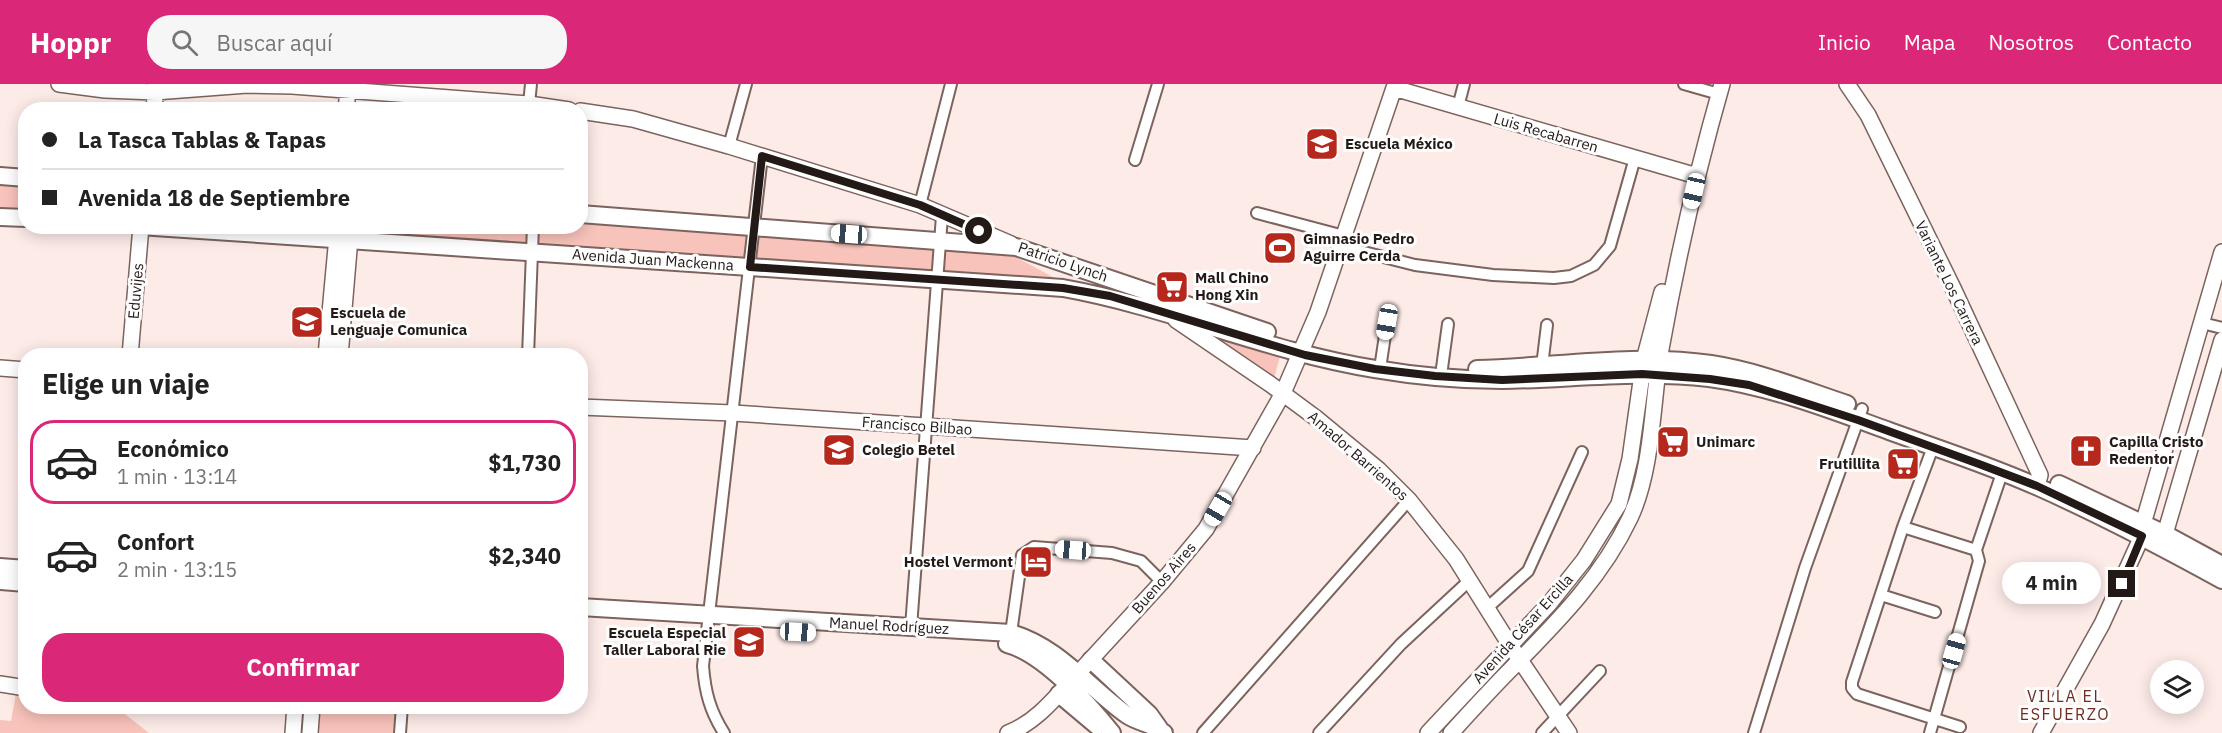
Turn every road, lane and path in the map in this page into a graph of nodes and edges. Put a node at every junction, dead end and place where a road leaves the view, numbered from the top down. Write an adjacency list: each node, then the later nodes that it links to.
1 (59, 84): 11 (street)
2 (531, 84): 15 (street)
3 (746, 84): 18 (street)
4 (951, 84): 25 (street)
5 (1158, 84): 21 (street)
6 (1464, 84): 16 (street)
7 (1684, 84): 12 (street)
8 (1847, 84): 75 (street, Variante Los Carrera)
9 (1392, 86): 16 (street, Luis Recabarren); 38 (street, Buenos Aires)
10 (339, 87): 11 (street); 13 (street); 14 (street)
11 (155, 88)
12 (1721, 89): 23 (street, Avenida César Ercilla)
13 (344, 102)
14 (495, 102)
15 (536, 102)
16 (1458, 107): 20 (street, Luis Recabarren)
17 (588, 112): 18 (street, Patricio Lynch)
18 (729, 146): 19 (street, Patricio Lynch)
19 (762, 156): 25 (street, Patricio Lynch); 31 (street)
20 (1635, 158): 23 (street, Luis Recabarren); 38 (street)
21 (1135, 160)
22 (0, 176): 24 (main road)
23 (1697, 176): 58 (street, Avenida César Ercilla)
24 (18, 177)
25 (920, 205): 28 (street, Patricio Lynch)
26 (1257, 213): 38 (street)
27 (588, 215): 31 (main road)
28 (942, 216): 37 (street); 39 (street, Patricio Lynch)
29 (0, 217): 30 (main road)
30 (18, 218)
31 (754, 228): 37 (main road); 42 (street)
32 (140, 234): 51 (street, Eduvijes)
33 (344, 234): 52 (street)
34 (344, 234): 53 (street)
35 (354, 234): 40 (main road, Avenida Juan Mackenna)
36 (532, 234): 40 (street)
37 (942, 241): 39 (main road); 43 (street)
38 (1342, 241): 55 (street, Buenos Aires)
39 (1016, 247): 55 (main road, Patricio Lynch)
40 (531, 252): 42 (main road, Avenida Juan Mackenna); 54 (street)
41 (2222, 252): 46 (street)
42 (750, 267): 43 (main road, Avenida Juan Mackenna); 66 (street)
43 (939, 279): 44 (main road, Avenida Juan Mackenna); 68 (street)
44 (1164, 313): 55 (main road, Avenida Juan Mackenna); 62 (street, Avenida Juan Mackenna)
45 (1387, 322): 56 (street)
46 (2202, 323): 49 (street); 63 (street)
47 (1448, 324): 60 (street)
48 (1547, 325): 57 (street)
49 (2222, 328)
50 (2222, 340): 64 (street)
51 (131, 348)
52 (327, 348)
53 (340, 348)
54 (528, 348)
55 (1303, 351): 56 (main road); 58 (main road); 62 (street, Buenos Aires)
56 (1381, 362): 60 (main road)
57 (1542, 366): 58 (main road); 60 (main road)
58 (1651, 367): 67 (main road); 69 (street, Avenida César Ercilla); 72 (street, Avenida César Ercilla)
59 (0, 368): 61 (street)
60 (1442, 368)
61 (18, 369)
62 (1283, 393): 71 (street, Buenos Aires); 76 (street, Amador Barrientos)
63 (2180, 399): 64 (street); 80 (street)
64 (2203, 405): 81 (street)
65 (588, 407): 66 (street, Francisco Bilbao)
66 (734, 413): 68 (street, Francisco Bilbao); 98 (street)
67 (1860, 414): 70 (main road); 75 (main road); 128 (street)
68 (927, 426): 71 (street, Francisco Bilbao); 99 (street)
69 (1632, 439): 72 (street); 77 (street, Avenida César Ercilla)
70 (1933, 447): 74 (main road); 79 (street)
71 (1253, 448): 91 (street, Buenos Aires)
72 (1647, 449): 78 (street, Avenida César Ercilla)
73 (1582, 452): 95 (street)
74 (2002, 473): 75 (main road); 82 (street)
75 (2038, 481): 80 (main road)
76 (1409, 500): 87 (street, Amador Barrientos); 122 (street)
77 (1619, 504): 78 (street); 86 (street, Avenida César Ercilla)
78 (1630, 517): 92 (street, Avenida César Ercilla)
79 (1903, 527): 82 (street); 93 (street)
80 (2143, 530): 81 (main road); 88 (main road); 130 (street)
81 (2165, 534): 83 (main road)
82 (1976, 550): 112 (street)
83 (2222, 565)
84 (0, 567): 85 (main road)
85 (18, 568)
86 (1572, 576): 92 (street); 101 (street, Avenida César Ercilla)
87 (1470, 580): 95 (street, Amador Barrientos); 123 (street)
88 (2222, 580)
89 (0, 581): 90 (main road)
90 (18, 582)
91 (1162, 582): 100 (street); 103 (street, Buenos Aires)
92 (1588, 586): 102 (street, Avenida César Ercilla)
93 (1881, 595): 96 (street); 112 (street)
94 (588, 608): 98 (main road, Manuel Rodríguez)
95 (1487, 608): 101 (street, Amador Barrientos)
96 (1935, 612)
97 (588, 619): 98 (main road, Manuel Rodríguez)
98 (709, 621): 99 (main road, Manuel Rodríguez); 106 (main road, Manuel Rodríguez); 118 (street)
99 (911, 627): 100 (main road, Manuel Rodríguez)
100 (1011, 633): 106 (main road, Manuel Rodríguez)
101 (1510, 645): 102 (street, Amador Barrientos); 124 (street, Avenida César Ercilla)
102 (1520, 659): 111 (street, Amador Barrientos); 125 (street, Avenida César Ercilla)
103 (1091, 660): 106 (street, Buenos Aires); 114 (main road)
104 (1600, 671): 111 (street)
105 (0, 684): 107 (street)
106 (1068, 684): 114 (main road); 119 (street, Buenos Aires); 120 (main road); 121 (main road)
107 (18, 687)
108 (294, 714): 115 (street)
109 (311, 714): 116 (street)
110 (401, 714): 117 (street)
111 (1557, 716): 126 (street); 127 (street, Amador Barrientos)
112 (1936, 719): 113 (street); 129 (street)
113 (1960, 727)
114 (1162, 731)
115 (293, 733)
116 (310, 733)
117 (400, 733)
118 (724, 733)
119 (1008, 733)
120 (1106, 733)
121 (1112, 733)
122 (1203, 733)
123 (1319, 733)
124 (1428, 733)
125 (1450, 733)
126 (1542, 733)
127 (1569, 733)
128 (1754, 733)
129 (1930, 733)
130 (2041, 733)

